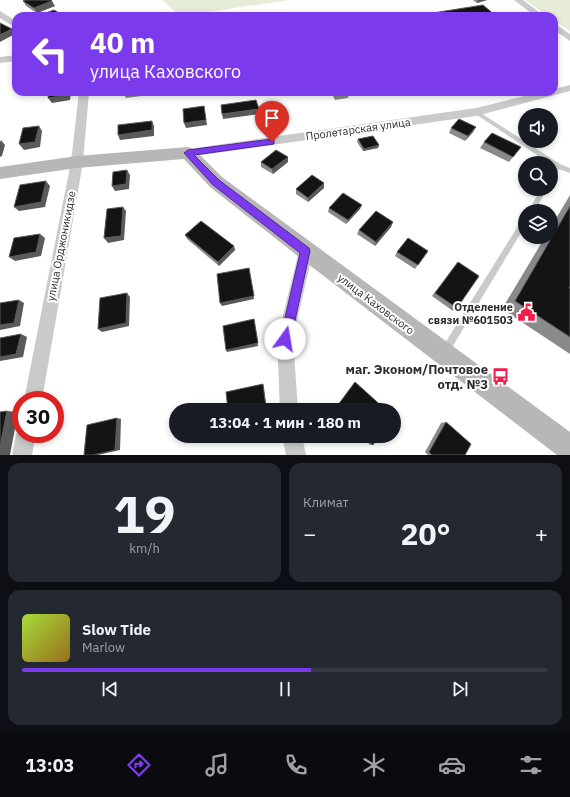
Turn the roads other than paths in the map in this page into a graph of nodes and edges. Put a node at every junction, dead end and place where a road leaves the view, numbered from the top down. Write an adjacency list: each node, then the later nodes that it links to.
1 (518, 0): 2 (street)
2 (534, 12)
3 (0, 14): 4 (street)
4 (12, 22)
5 (558, 29): 6 (street)
6 (570, 38)
7 (12, 58): 8 (street)
8 (0, 60)
9 (570, 88): 10 (street, Пролетарская улица)
10 (558, 91)
11 (84, 96): 16 (street, улица Орджоникидзе)
12 (539, 96): 13 (street, Пролетарская улица)
13 (476, 112): 14 (street, Пролетарская улица); 15 (lane)
14 (188, 153): 16 (main road, Пролетарская улица); 21 (main road, улица Каховского)
15 (543, 156)
16 (77, 162): 19 (main road, Пролетарская улица); 23 (street, улица Орджоникидзе)
17 (558, 166): 18 (lane)
18 (570, 171)
19 (0, 173)
20 (518, 231): 22 (lane)
21 (306, 251): 22 (main road, улица Каховского); 24 (street)
22 (443, 354): 27 (main road, улица Каховского)
23 (35, 391)
24 (289, 403)
25 (24, 443): 28 (street)
26 (293, 443): 29 (street)
27 (570, 448)
28 (22, 455)
29 (296, 455)

